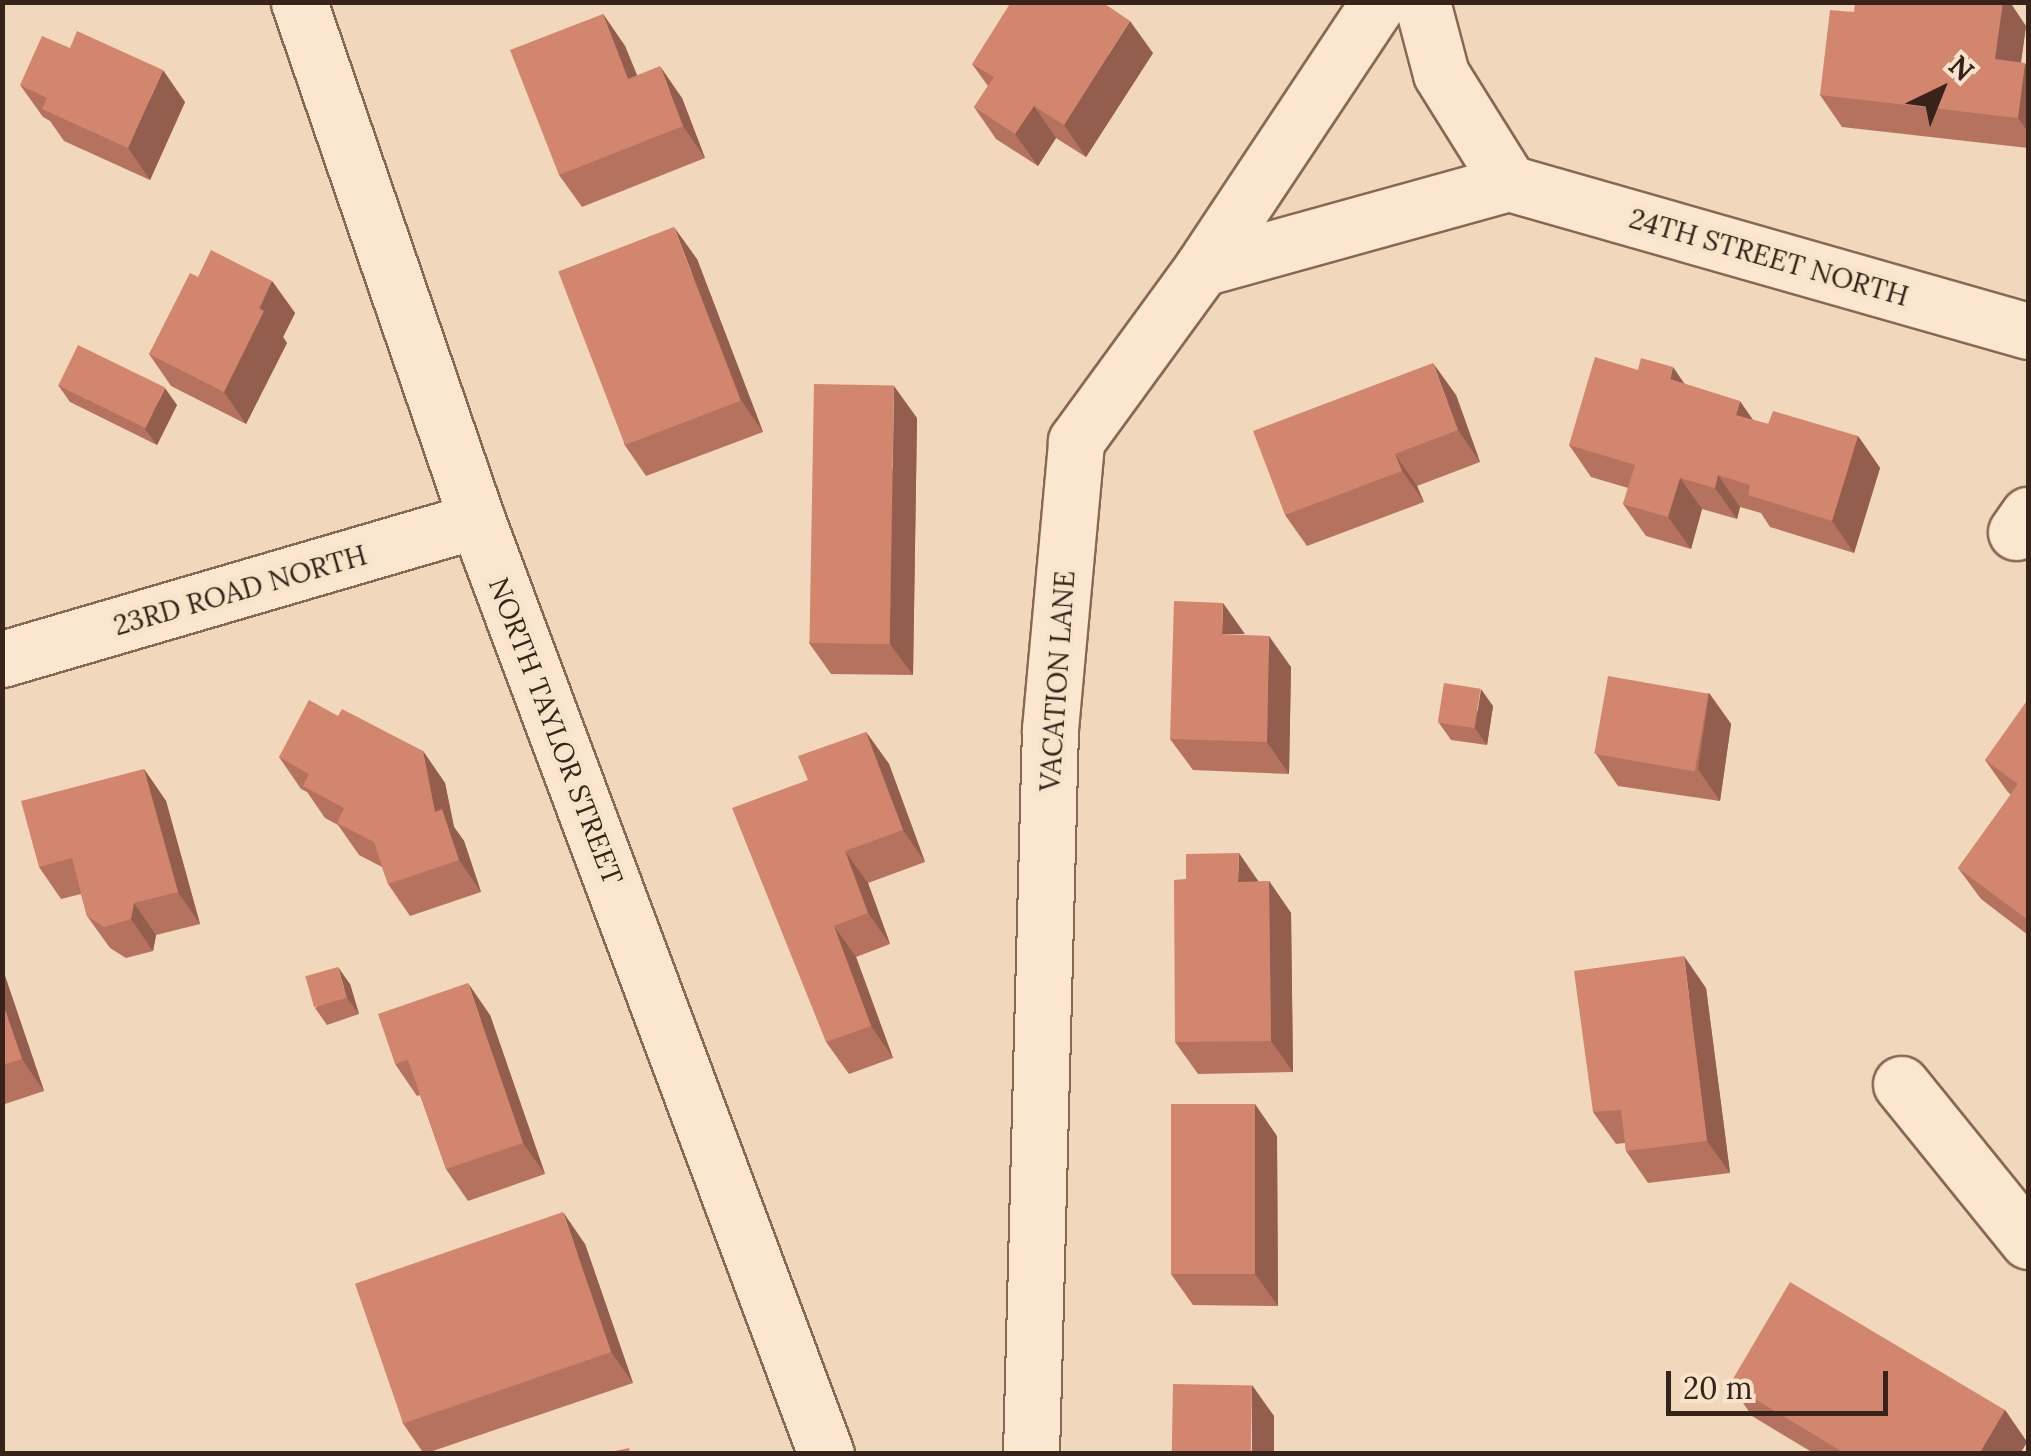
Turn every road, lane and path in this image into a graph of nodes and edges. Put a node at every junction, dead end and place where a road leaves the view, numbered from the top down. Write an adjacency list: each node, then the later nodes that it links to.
1 (299, 2): 7 (street, NORTH TAYLOR STREET)
2 (1379, 2): 5 (street, VACATION LANE)
3 (1422, 2): 4 (street)
4 (1509, 183): 5 (street); 6 (street, 24TH STREET NORTH)
5 (1202, 268): 12 (street, VACATION LANE)
6 (2028, 330)
7 (477, 520): 8 (street, 23RD ROAD NORTH); 11 (street, NORTH TAYLOR STREET)
8 (2, 659)
9 (1901, 1084): 10 (street)
10 (2028, 1241)
11 (826, 1454)
12 (1031, 1454)

